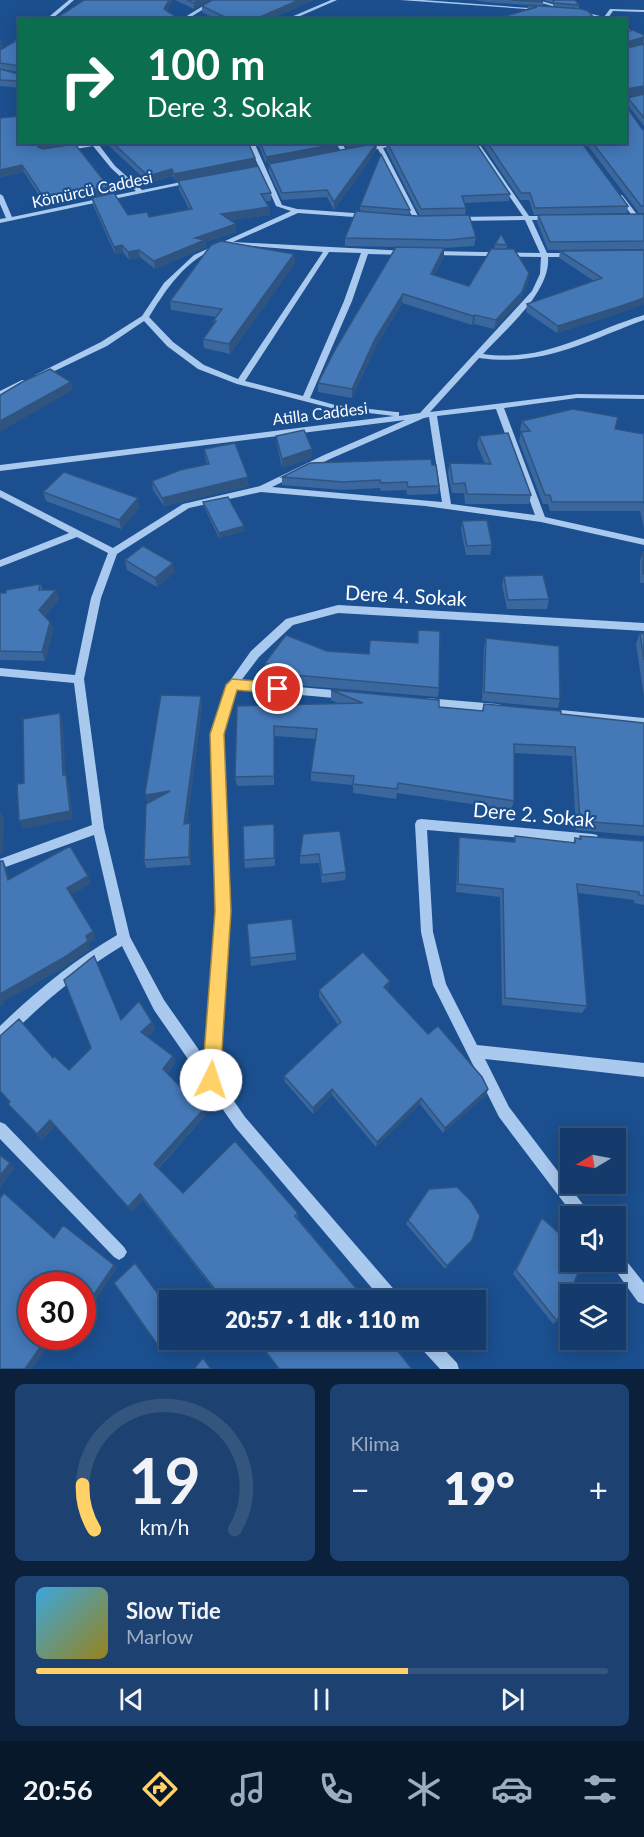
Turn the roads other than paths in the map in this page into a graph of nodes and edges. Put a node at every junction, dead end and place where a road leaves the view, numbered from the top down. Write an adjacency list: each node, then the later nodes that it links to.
1 (72, 0): 8 (street)
2 (216, 0): 9 (street)
3 (335, 0): 10 (street)
4 (402, 0): 7 (street)
5 (533, 0): 7 (street)
6 (644, 11): 12 (street)
7 (576, 15): 11 (street)
8 (50, 18)
9 (185, 18)
10 (291, 18)
11 (603, 18)
12 (608, 18)
13 (627, 30): 14 (street)
14 (644, 39)
15 (18, 40): 16 (street)
16 (0, 53)
17 (94, 144): 23 (street); 31 (street)
18 (252, 144): 27 (street)
19 (339, 144): 24 (street)
20 (393, 144): 22 (street)
21 (476, 144): 38 (street)
22 (380, 147): 24 (street); 43 (street)
23 (54, 151)
24 (345, 153): 25 (street)
25 (335, 156)
26 (273, 168): 27 (street)
27 (262, 170): 28 (street); 33 (street)
28 (251, 172)
29 (194, 181): 31 (street, Kömürcü Caddesi)
30 (615, 189): 36 (street)
31 (141, 192): 42 (street, Kömürcü Caddesi)
32 (0, 196): 42 (street)
33 (297, 211): 34 (street); 46 (street)
34 (374, 217)
35 (625, 217): 36 (street)
36 (636, 217): 37 (street)
37 (644, 217)
38 (528, 218): 39 (street); 41 (street); 51 (street)
39 (560, 218)
40 (406, 219): 43 (street)
41 (450, 219)
42 (10, 220): 45 (street, Kömürcü Caddesi)
43 (417, 220): 44 (street)
44 (428, 220)
45 (0, 221)
46 (224, 245): 47 (street); 53 (street)
47 (327, 250): 48 (street); 56 (street)
48 (365, 252): 49 (street); 59 (street)
49 (412, 253)
50 (423, 253): 51 (street)
51 (545, 255): 52 (street); 55 (street)
52 (578, 255)
53 (145, 317): 56 (street); 57 (street)
54 (644, 317): 55 (street)
55 (478, 356): 62 (street)
56 (240, 382): 59 (street)
57 (0, 394)
58 (644, 397): 60 (street, Atilla Caddesi)
59 (306, 399): 62 (street)
60 (498, 405): 61 (street, Atilla Caddesi); 67 (street)
61 (434, 414): 62 (street, Atilla Caddesi); 66 (street)
62 (423, 415): 63 (street, Atilla Caddesi); 64 (street)
63 (0, 468)
64 (261, 489): 66 (street); 70 (street)
65 (0, 493): 68 (street)
66 (447, 506): 67 (street)
67 (541, 519): 69 (street)
68 (76, 534): 70 (street); 71 (street)
69 (644, 543)
70 (113, 552): 74 (street)
71 (0, 564)
72 (644, 627): 75 (street, Dere 4. Sokak)
73 (0, 672): 74 (street)
74 (79, 679): 81 (street)
75 (232, 685): 76 (street); 88 (street, Dere 4. Sokak)
76 (362, 696)
77 (409, 700): 78 (street)
78 (503, 709)
79 (550, 713): 80 (street)
80 (644, 722)
81 (98, 828): 83 (street); 84 (street)
82 (609, 840): 86 (street, Dere 2. Sokak)
83 (0, 864)
84 (124, 938): 85 (street); 88 (street)
85 (0, 1035)
86 (474, 1051): 87 (street); 90 (street)
87 (644, 1070)
88 (211, 1080): 93 (street)
89 (0, 1129): 91 (street)
90 (575, 1206)
91 (119, 1252)
92 (626, 1272): 94 (street)
93 (383, 1290)
94 (644, 1296)
95 (434, 1350): 96 (street)
96 (451, 1369)

